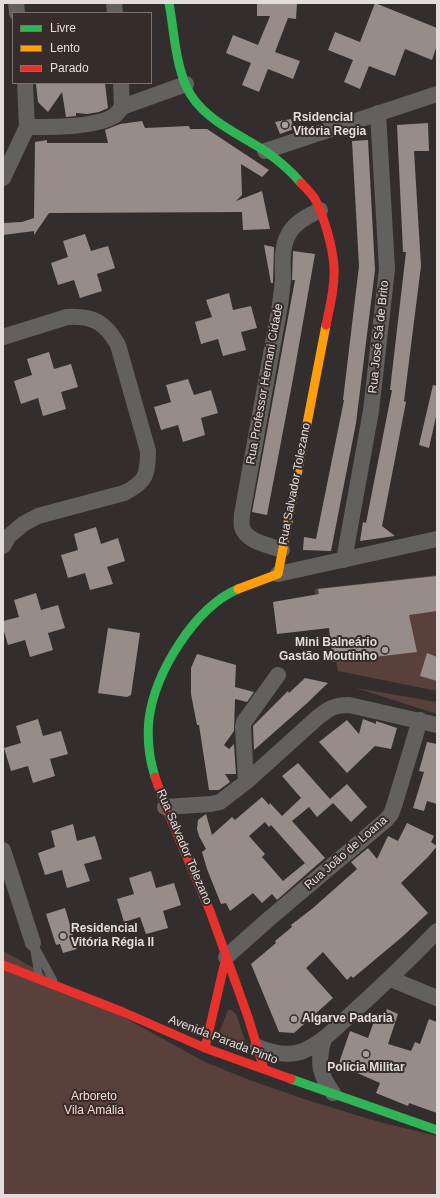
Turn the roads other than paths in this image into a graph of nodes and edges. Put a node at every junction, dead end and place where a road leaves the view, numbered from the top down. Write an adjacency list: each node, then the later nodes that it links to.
1 (168, 3): 4 (street, Rua Salvador Tolezano)
2 (25, 84): 8 (street)
3 (121, 84): 6 (street)
4 (186, 84): 6 (street); 9 (street, Rua Salvador Tolezano)
5 (437, 94): 7 (street)
6 (122, 107): 8 (street)
7 (378, 113): 9 (street); 16 (street, Rua José Sá de Brito)
8 (27, 127): 10 (street)
9 (265, 151): 11 (street, Rua Salvador Tolezano)
10 (3, 178)
11 (320, 210): 15 (street, Rua Salvador Tolezano); 15 (street, Rua Professor Hernani Cidade)
12 (3, 337): 14 (street)
13 (437, 539): 16 (street)
14 (3, 546)
15 (282, 550): 17 (street, Rua Salvador Tolezano)
16 (344, 560): 17 (street)
17 (278, 574): 22 (street, Rua Salvador Tolezano)
18 (278, 675): 21 (street)
19 (420, 720): 20 (street); 21 (street); 26 (street, Rua João de Loana)
20 (437, 725)
21 (246, 782): 22 (street)
22 (165, 807): 26 (street, Rua Salvador Tolezano)
23 (3, 850): 25 (street)
24 (437, 931): 28 (street)
25 (32, 943): 29 (lane); 30 (lane)
26 (226, 956): 32 (street, Rua Salvador Tolezano); 33 (street)
27 (3, 965): 29 (street, Avenida Parada Pinto)
28 (391, 979): 31 (street); 34 (street)
29 (40, 980): 30 (street, Avenida Parada Pinto)
30 (56, 986): 36 (street, Avenida Parada Pinto)
31 (437, 998)
32 (244, 1006): 33 (street); 35 (street, Rua Salvador Tolezano)
33 (214, 1009): 36 (street)
34 (324, 1038): 35 (street); 38 (street)
35 (258, 1047): 37 (street, Rua Salvador Tolezano)
36 (205, 1048): 37 (street, Avenida Parada Pinto)
37 (264, 1069): 38 (street, Avenida Parada Pinto)
38 (333, 1093): 39 (street, Avenida Parada Pinto)
39 (437, 1130)

